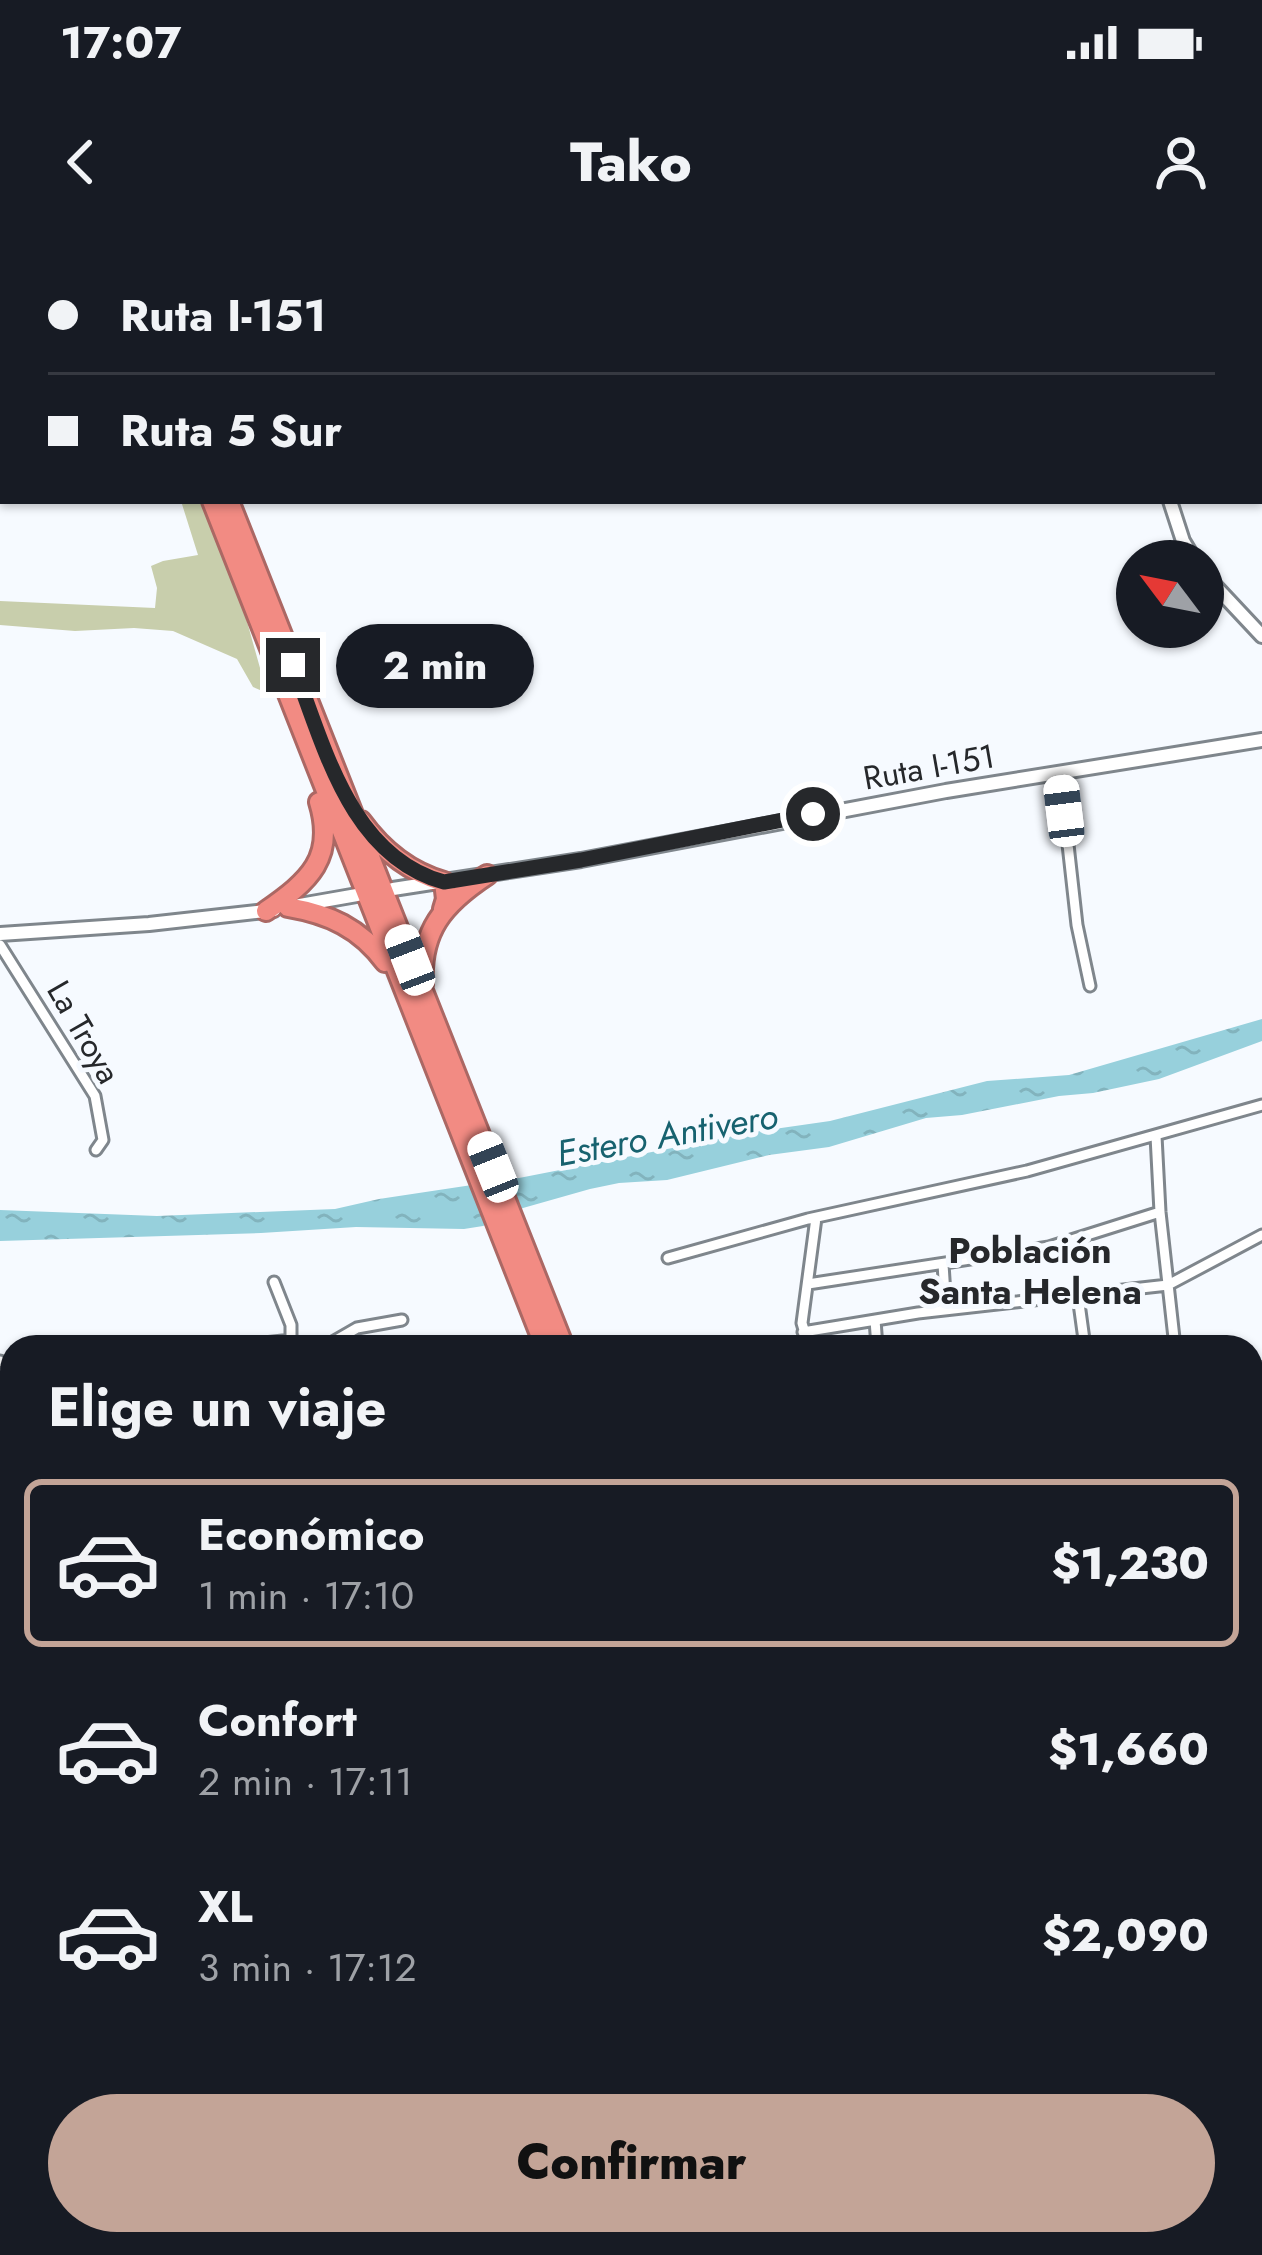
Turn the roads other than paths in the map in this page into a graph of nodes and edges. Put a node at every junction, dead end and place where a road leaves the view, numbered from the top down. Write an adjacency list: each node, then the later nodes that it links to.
1 (213, 504): 7 (highway)
2 (230, 504): 10 (highway)
3 (1171, 504): 4 (street)
4 (1183, 540)
5 (1224, 595): 6 (street)
6 (1262, 636)
7 (291, 705): 12 (highway); 23 (highway)
8 (1262, 740): 9 (street, Ruta I-151)
9 (1060, 773): 11 (street, Ruta I-151); 22 (street)
10 (341, 788): 13 (highway); 23 (highway)
11 (487, 875): 13 (street, Ruta I-151); 18 (highway)
12 (308, 878): 16 (highway); 19 (highway)
13 (444, 882): 14 (street, Ruta I-151); 18 (highway)
14 (393, 889)
15 (357, 895): 16 (street)
16 (317, 902): 17 (street)
17 (288, 907): 19 (street); 23 (highway)
18 (443, 910): 23 (highway)
19 (266, 911): 20 (street)
20 (0, 934)
21 (0, 945): 26 (street, La Troya)
22 (1090, 986)
23 (417, 999): 42 (highway)
24 (1262, 1105): 25 (street)
25 (1156, 1136): 27 (street); 28 (street)
26 (96, 1150)
27 (1160, 1212): 31 (street); 34 (street)
28 (816, 1218): 30 (street); 33 (street)
29 (1262, 1235): 34 (street)
30 (668, 1258)
31 (943, 1264): 33 (street); 36 (street)
32 (274, 1282): 40 (street)
33 (808, 1284): 39 (street)
34 (1168, 1285): 35 (street); 46 (street)
35 (1078, 1296): 36 (street); 45 (street)
36 (946, 1310): 38 (street)
37 (402, 1320): 41 (street)
38 (875, 1320): 39 (street); 44 (street)
39 (803, 1332): 43 (street)
40 (292, 1335)
41 (345, 1335)
42 (547, 1335)
43 (804, 1335)
44 (876, 1335)
45 (1083, 1335)
46 (1174, 1335)

